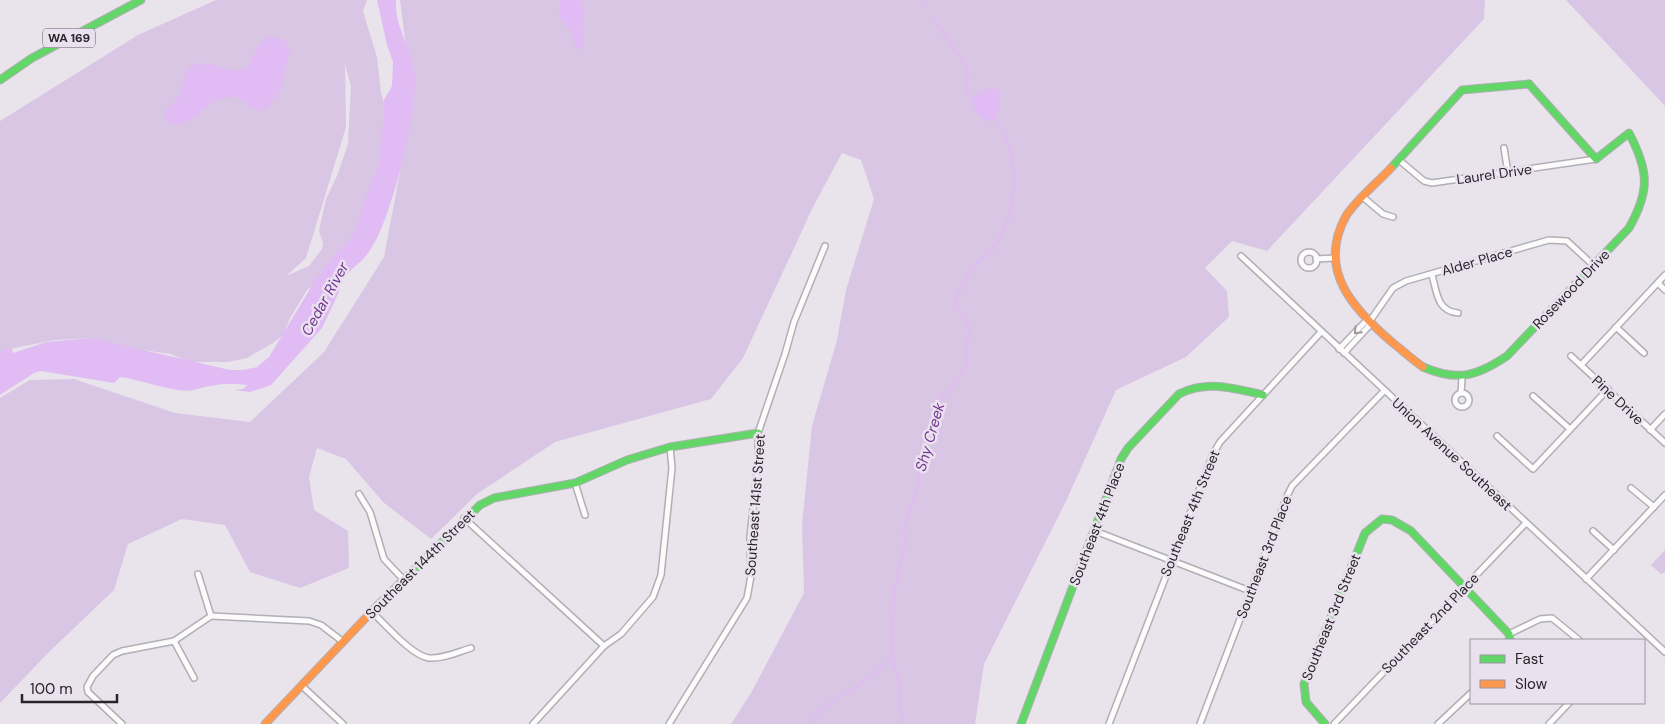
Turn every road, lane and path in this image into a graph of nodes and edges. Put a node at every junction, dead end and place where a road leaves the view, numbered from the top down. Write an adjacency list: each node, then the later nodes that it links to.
1 (141, 0): 2 (street, WA 169)
2 (0, 80)
3 (1504, 148): 6 (street)
4 (1596, 159): 5 (street); 6 (street, Laurel Drive); 13 (street, Rosewood Drive)
5 (1399, 160): 6 (street, Laurel Drive); 7 (street)
6 (1508, 173)
7 (1364, 198): 8 (street); 11 (street)
8 (1393, 217)
9 (825, 246): 35 (street, Southeast 141st Street)
10 (1241, 256): 21 (street, Union Avenue Southeast)
11 (1334, 258): 12 (street); 19 (street)
12 (1316, 259)
13 (1593, 265): 14 (street, Alder Place); 26 (street, Rosewood Drive)
14 (1432, 275): 18 (street); 19 (street, Alder Place)
15 (1665, 275): 16 (street)
16 (1658, 283): 17 (street); 20 (street)
17 (1665, 290)
18 (1458, 313)
19 (1370, 321): 22 (street, Alder Place); 26 (street)
20 (1616, 327): 23 (street); 25 (street)
21 (1321, 332): 22 (street, Union Avenue Southeast); 30 (street, Southeast 4th Street)
22 (1341, 351): 28 (street, Union Avenue Southeast)
23 (1644, 353)
24 (1572, 356): 25 (street, Pine Drive)
25 (1581, 365): 27 (street, Pine Drive)
26 (1462, 378): 29 (street)
27 (1608, 389): 33 (street); 34 (street, Pine Drive)
28 (1384, 391): 46 (street, Union Avenue Southeast); 55 (street, Southeast 3rd Place)
29 (1461, 393)
30 (1263, 395): 47 (street, Southeast 4th Place); 50 (street, Southeast 4th Street)
31 (1533, 396): 33 (street)
32 (1665, 414): 34 (street)
33 (1570, 429): 36 (street)
34 (1650, 430): 37 (street, Pine Drive)
35 (758, 433): 38 (street, Southeast 144th Street); 73 (street, Southeast 141st Street)
36 (1497, 436)
37 (1665, 444)
38 (670, 447): 39 (street, Southeast 144th Street); 62 (street)
39 (575, 483): 44 (street); 45 (street, Southeast 144th Street)
40 (1632, 488): 43 (street)
41 (359, 494): 52 (street)
42 (1665, 495): 43 (street)
43 (1654, 507): 49 (street)
44 (584, 515)
45 (464, 518): 52 (street, Southeast 144th Street); 62 (street)
46 (1526, 523): 53 (street, Union Avenue Southeast); 54 (street, Southeast 2nd Place)
47 (1095, 531): 50 (street); 74 (street, Southeast 4th Place)
48 (1593, 531): 49 (street)
49 (1614, 550): 53 (street)
50 (1171, 559): 55 (street); 75 (street, Southeast 4th Street)
51 (198, 574): 57 (street)
52 (403, 579): 56 (street, Southeast 144th Street)
53 (1586, 579): 64 (street, Union Avenue Southeast)
54 (1465, 586): 58 (street); 77 (street, Southeast 3rd Street); 78 (street, Southeast 2nd Place)
55 (1250, 591): 76 (street, Southeast 3rd Place)
56 (372, 612): 61 (street, Southeast 144th Street); 63 (street)
57 (211, 616): 60 (street); 61 (street)
58 (1509, 637): 59 (street)
59 (1578, 639)
60 (174, 641): 65 (street); 69 (street)
61 (342, 641): 66 (street, Southeast 144th Street)
62 (604, 646): 72 (street)
63 (471, 648)
64 (1665, 652)
65 (194, 678)
66 (302, 686): 70 (street, Southeast 144th Street); 71 (street)
67 (1470, 695): 79 (street)
68 (1568, 704): 80 (street)
69 (122, 724)
70 (265, 724)
71 (343, 724)
72 (532, 724)
73 (669, 724)
74 (1021, 724)
75 (1109, 724)
76 (1200, 724)
77 (1325, 724)
78 (1334, 724)
79 (1438, 724)
80 (1549, 724)

